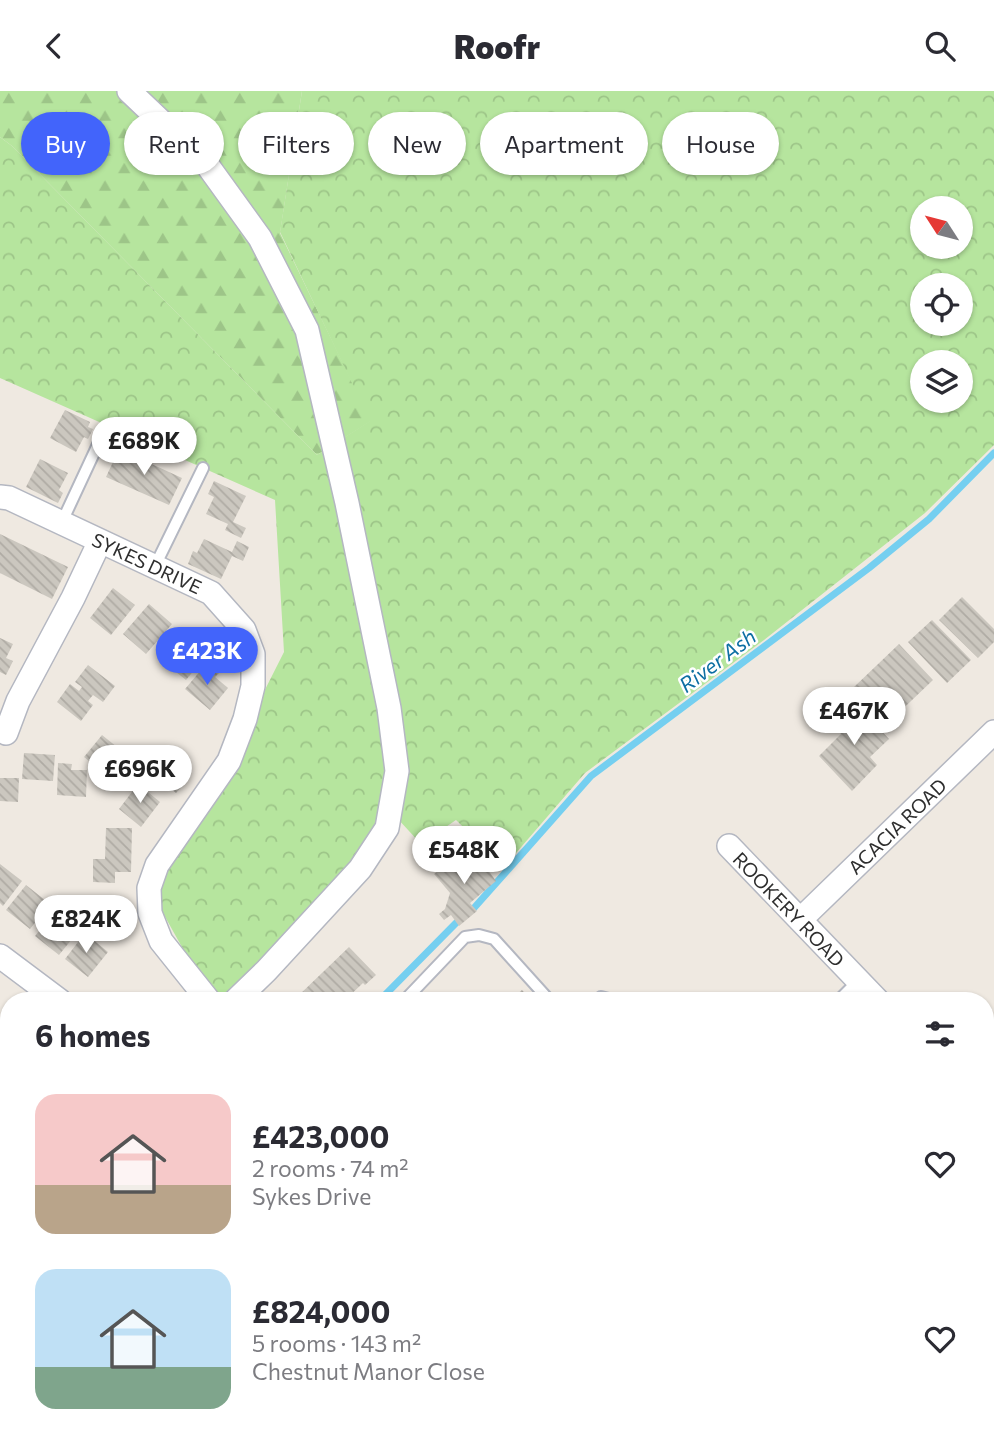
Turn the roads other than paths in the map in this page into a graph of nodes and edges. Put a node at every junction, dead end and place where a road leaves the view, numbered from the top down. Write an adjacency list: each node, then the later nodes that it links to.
1 (129, 91): 17 (street)
2 (101, 438): 5 (lane)
3 (203, 468): 7 (lane)
4 (0, 497): 5 (street, SYKES DRIVE)
5 (61, 524): 6 (street, SYKES DRIVE)
6 (100, 541): 7 (street, SYKES DRIVE); 8 (street)
7 (155, 566): 16 (street, SYKES DRIVE)
8 (9, 697): 10 (street)
9 (994, 732): 12 (street, ACACIA ROAD)
10 (6, 733)
11 (729, 846): 12 (street, ROOKERY ROAD)
12 (800, 920): 14 (street, ROOKERY ROAD)
13 (0, 956): 15 (street)
14 (859, 981): 20 (lane); 21 (street, ROOKERY ROAD)
15 (48, 992)
16 (202, 992)
17 (244, 992)
18 (413, 992): 19 (lane)
19 (542, 992)
20 (847, 992)
21 (869, 992)

